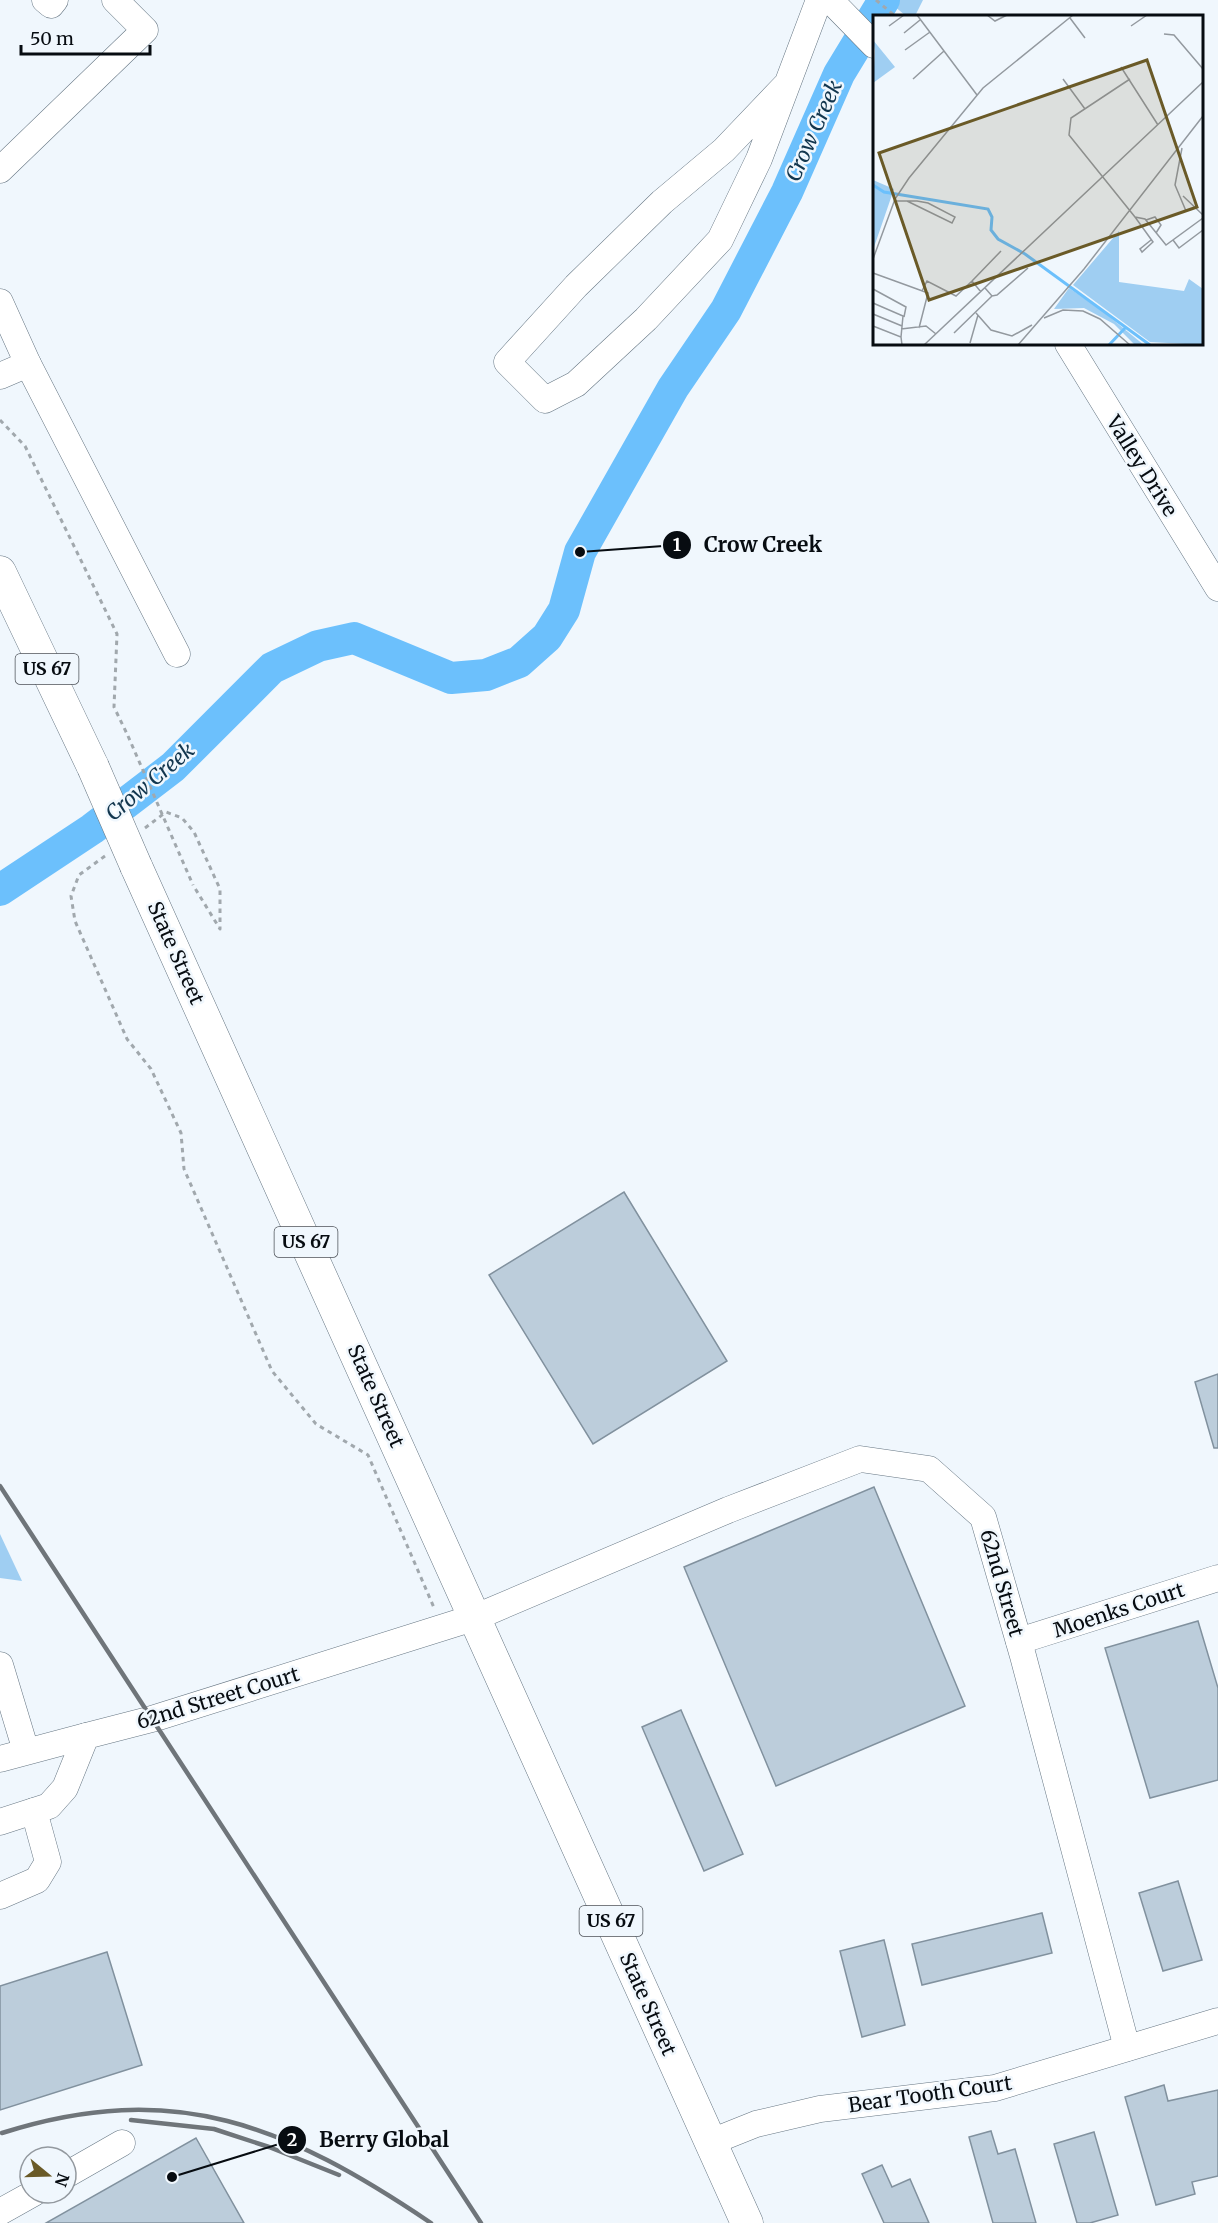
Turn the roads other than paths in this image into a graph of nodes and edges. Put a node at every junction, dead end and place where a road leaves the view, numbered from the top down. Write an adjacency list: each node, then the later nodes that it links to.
1 (45, 0): 2 (street)
2 (55, 0)
3 (116, 0): 7 (street)
4 (828, 2): 5 (street); 6 (street)
5 (873, 44)
6 (786, 85): 6 (street)
7 (0, 170)
8 (0, 302): 10 (street)
9 (1069, 345): 13 (street, Valley Drive)
10 (28, 363): 11 (street); 14 (street)
11 (0, 376)
12 (0, 572): 16 (main road, State Street / US 67, bridge)
13 (1218, 588)
14 (177, 654)
15 (1218, 1578): 17 (street, Moenks Court)
16 (476, 1617): 17 (street, 62nd Street); 19 (street, 62nd Street Court); 27 (main road, State Street / US 67)
17 (1019, 1641): 26 (street, 62nd Street)
18 (0, 1665): 20 (street)
19 (86, 1736): 20 (street, 62nd Street Court); 22 (street)
20 (26, 1750): 21 (street, 62nd Street Court)
21 (0, 1759)
22 (34, 1811): 23 (street); 24 (street)
23 (0, 1822)
24 (0, 1896)
25 (1218, 2020): 26 (street, Bear Tooth Court)
26 (1127, 2048): 27 (street, Bear Tooth Court)
27 (711, 2142): 32 (main road, State Street / US 67)
28 (122, 2144): 29 (street)
29 (78, 2168)
30 (18, 2202): 31 (street)
31 (0, 2212)
32 (747, 2223)

